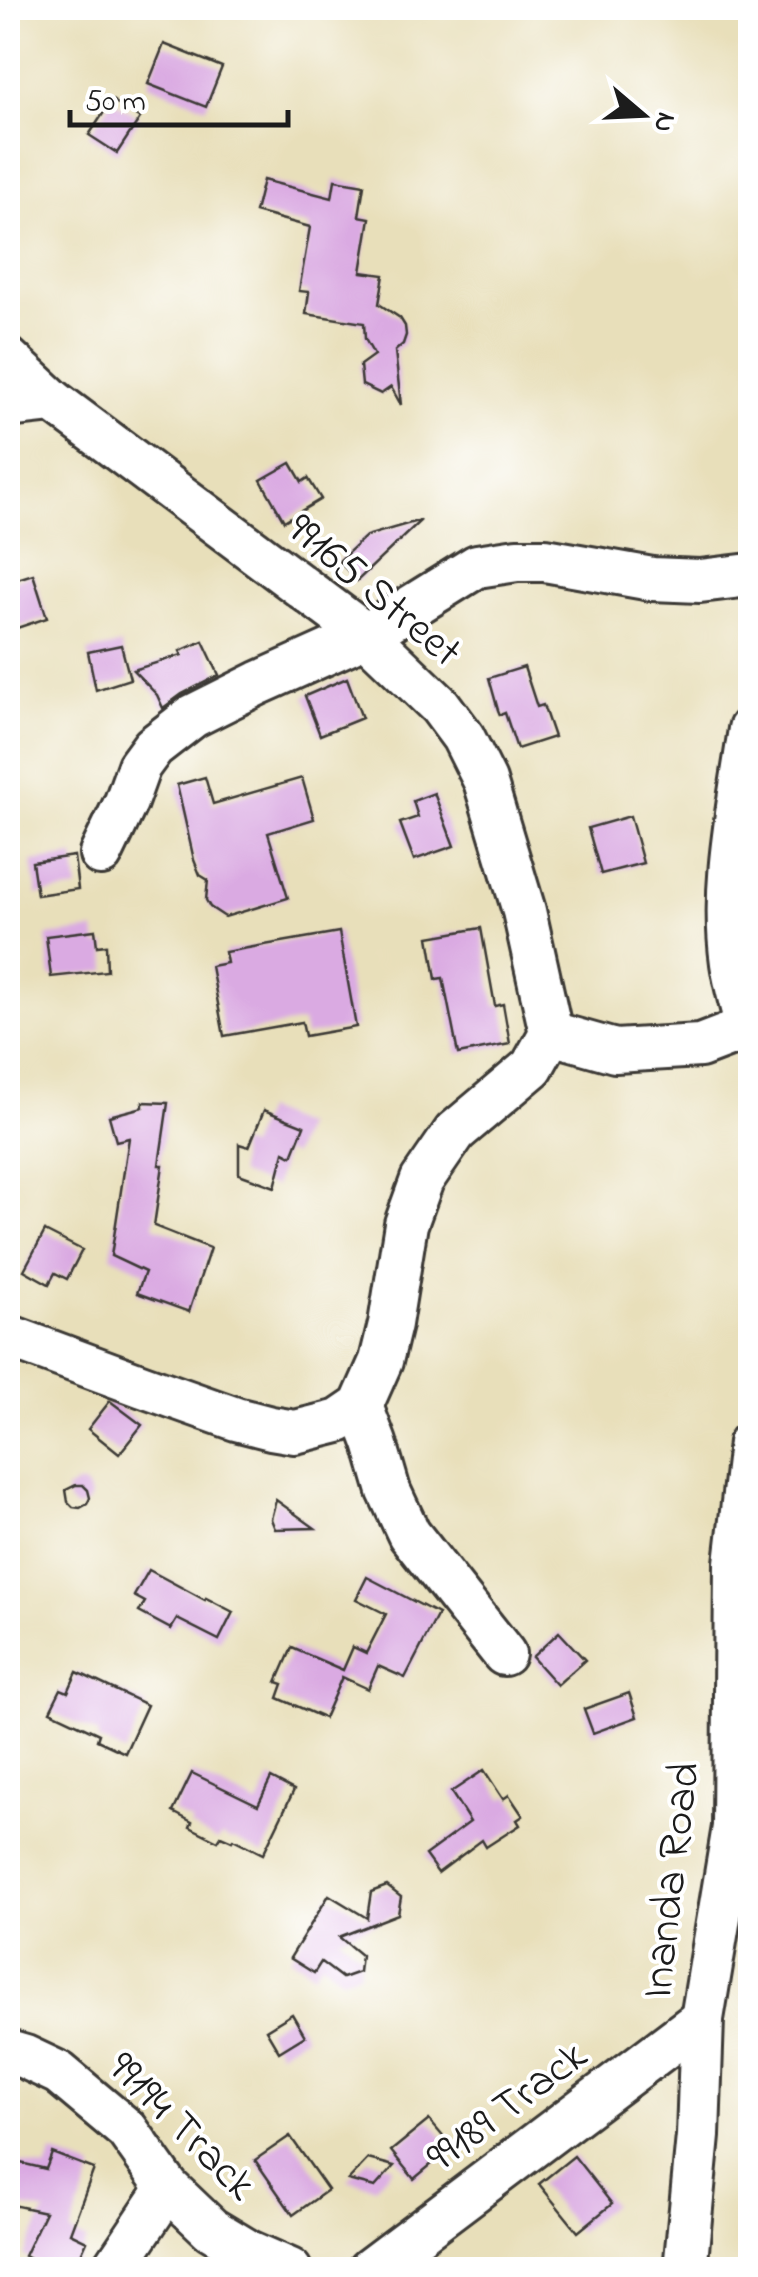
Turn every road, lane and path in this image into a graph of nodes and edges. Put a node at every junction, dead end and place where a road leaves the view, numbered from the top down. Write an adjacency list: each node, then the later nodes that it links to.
1 (8, 359): 2 (street, 99165 Street)
2 (53, 401): 3 (street); 5 (street, 99165 Street)
3 (8, 406)
4 (750, 575): 5 (street)
5 (366, 634): 7 (street); 8 (street, 99165 Street)
6 (750, 729): 9 (street)
7 (100, 854)
8 (551, 1034): 9 (street); 11 (street)
9 (749, 1034)
10 (8, 1336): 11 (street)
11 (360, 1406): 13 (street)
12 (750, 1443): 14 (street, Inanda Road)
13 (504, 1654)
14 (742, 1826): 15 (street, Inanda Road)
15 (702, 2020): 20 (street, 99189 Track); 21 (street, Inanda Road)
16 (8, 2052): 17 (street, 99194 Track)
17 (168, 2188): 18 (street); 19 (street, 99194 Track)
18 (112, 2270)
19 (290, 2270)
20 (369, 2270)
21 (686, 2270)

